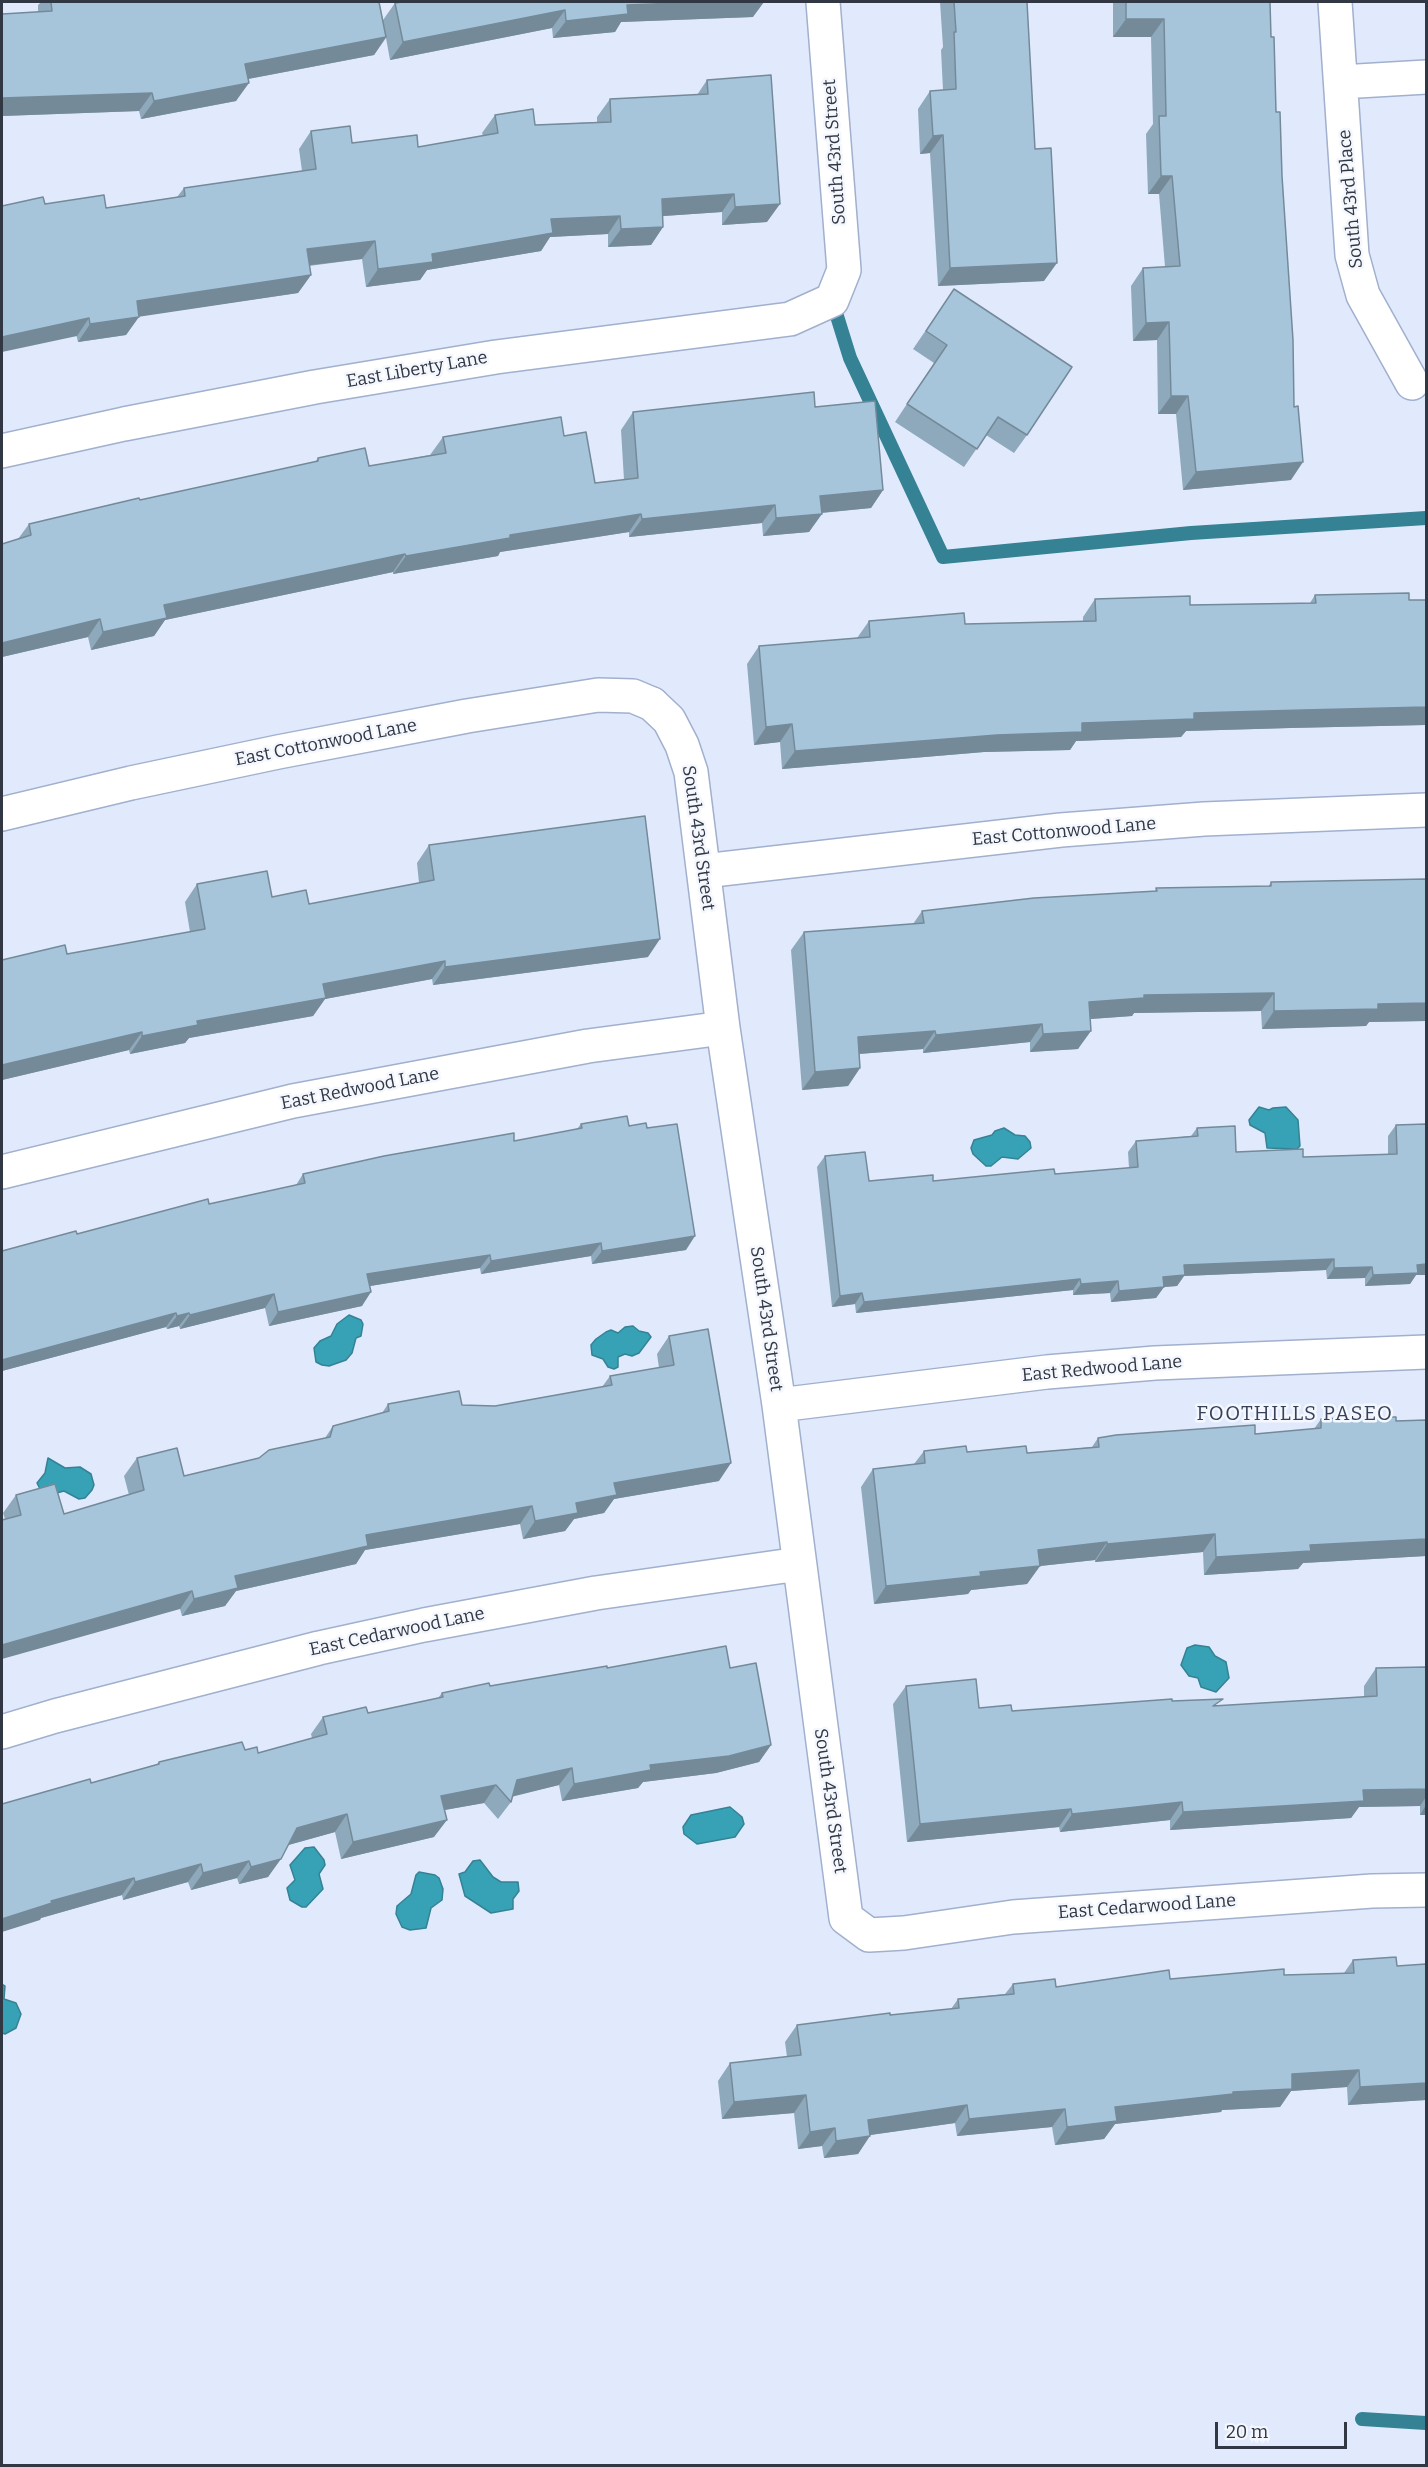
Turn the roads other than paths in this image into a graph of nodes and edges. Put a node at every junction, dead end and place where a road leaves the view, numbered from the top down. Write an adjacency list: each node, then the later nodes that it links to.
1 (823, 2): 5 (street, South 43rd Street)
2 (1335, 2): 4 (street, South 43rd Place)
3 (1426, 77): 4 (street)
4 (1341, 82): 6 (street, South 43rd Place)
5 (832, 300): 7 (street, East Liberty Lane)
6 (1412, 383)
7 (2, 451)
8 (652, 704): 10 (street, East Cottonwood Lane); 11 (street, South 43rd Street)
9 (1426, 810): 11 (street, East Cottonwood Lane)
10 (2, 814)
11 (704, 871): 12 (street, South 43rd Street)
12 (723, 1028): 13 (street, East Redwood Lane); 15 (street, South 43rd Street)
13 (2, 1172)
14 (1426, 1352): 15 (street, East Redwood Lane)
15 (779, 1405): 16 (street, South 43rd Street)
16 (798, 1564): 17 (street, East Cedarwood Lane); 19 (street, South 43rd Street)
17 (2, 1732)
18 (1426, 1890): 19 (street, East Cedarwood Lane)
19 (869, 1935)

